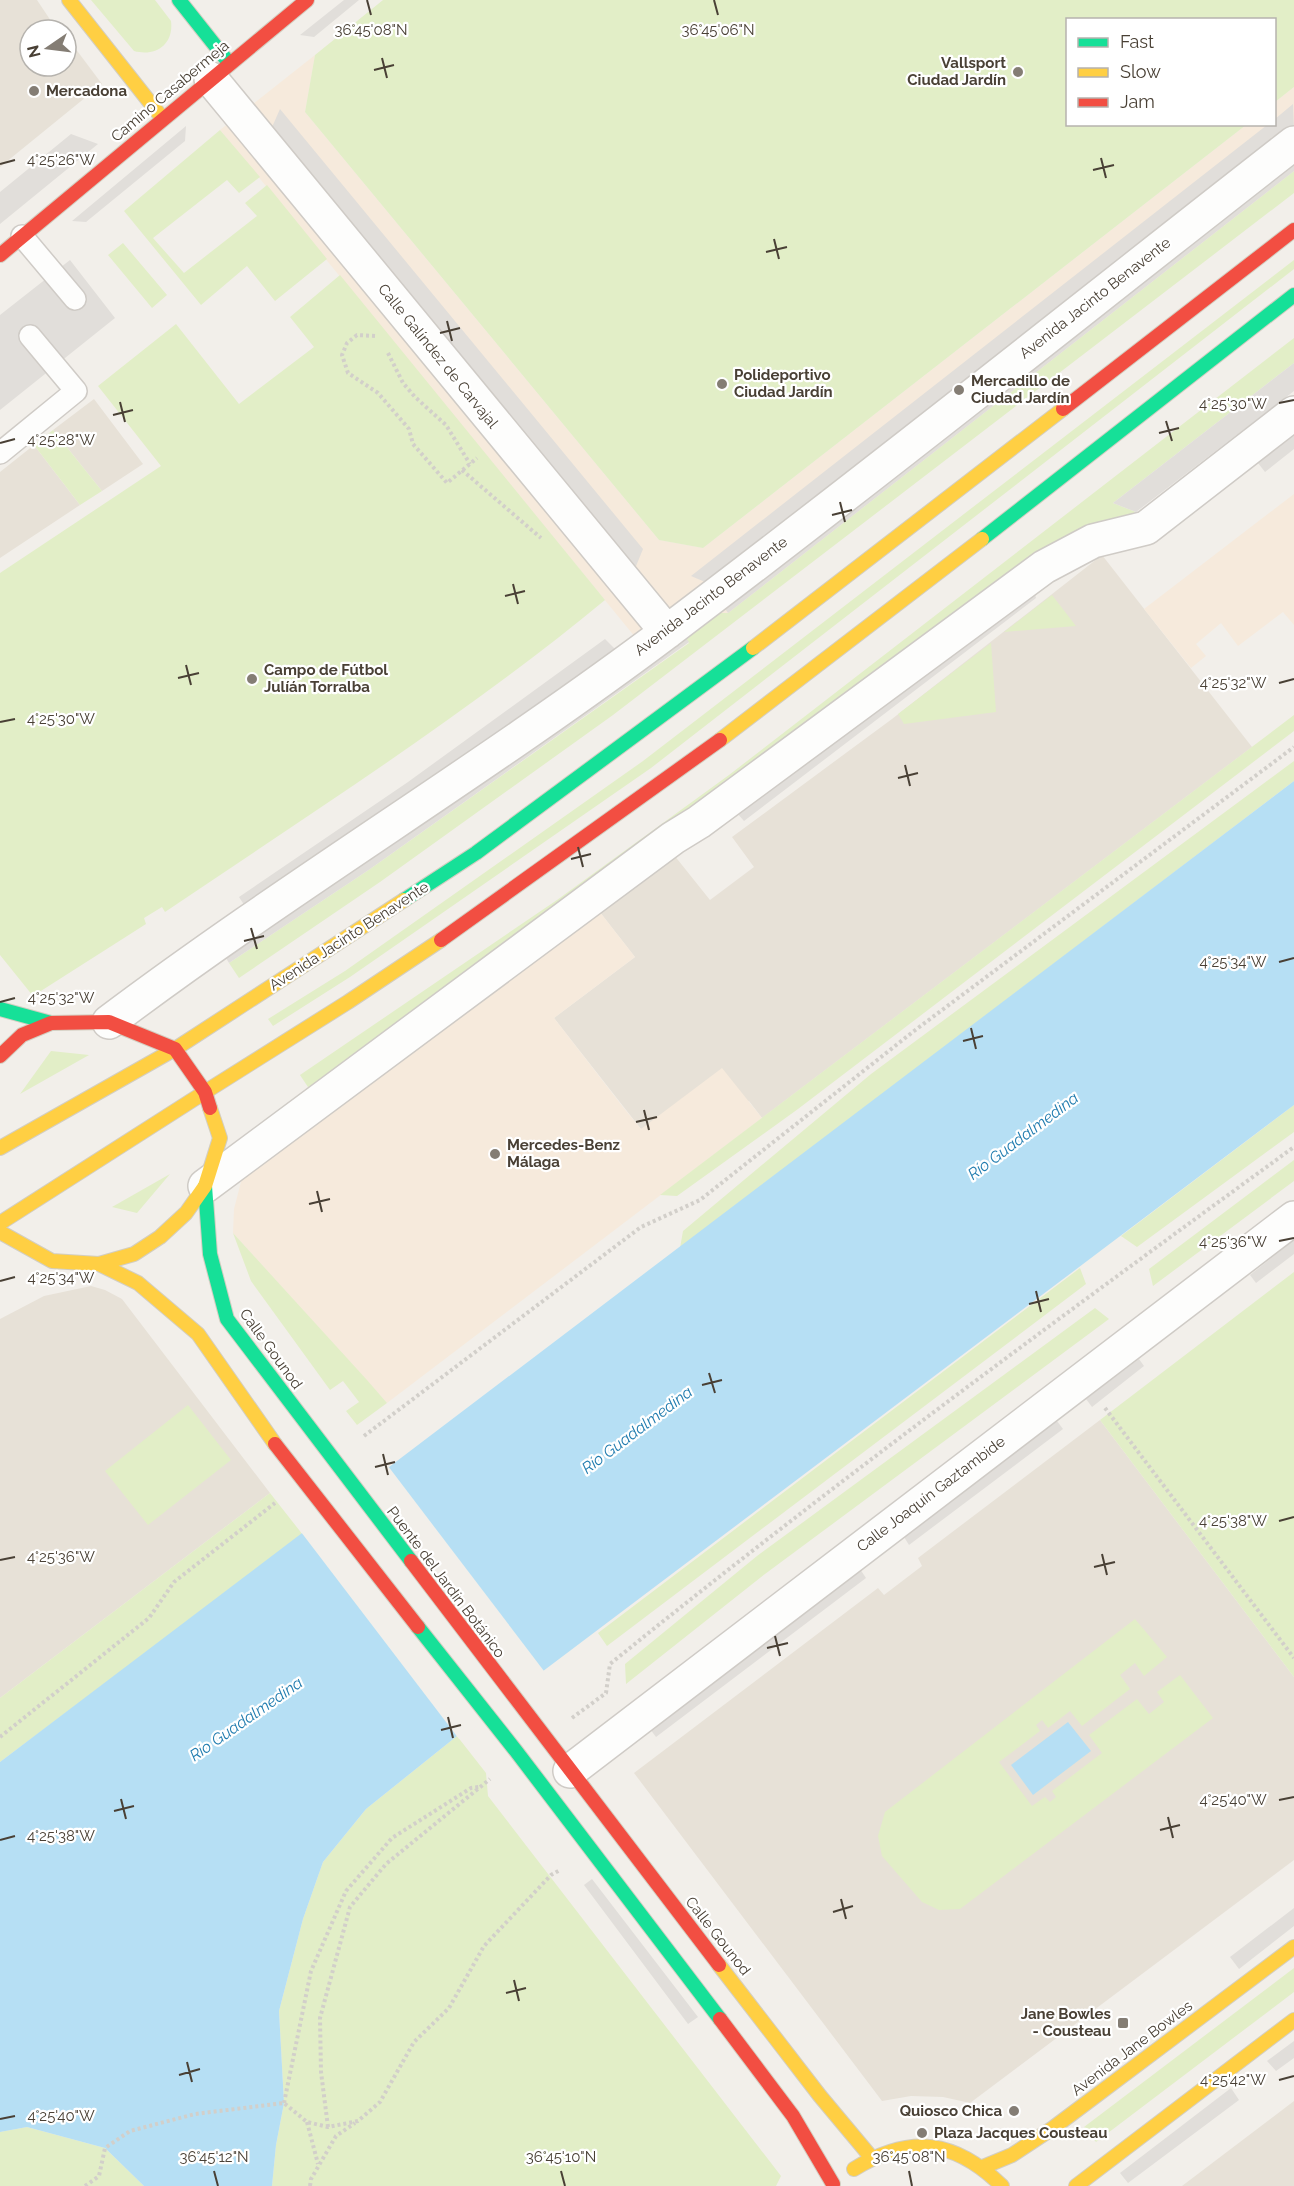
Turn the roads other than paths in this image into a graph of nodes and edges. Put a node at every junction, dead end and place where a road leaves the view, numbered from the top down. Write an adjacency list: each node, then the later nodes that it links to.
1 (69, 0): 5 (main road)
2 (179, 0): 4 (main road, Calle Galíndez de Carvajal)
3 (307, 0): 4 (main road, Camino Casabermeja)
4 (220, 71): 5 (main road, Camino Casabermeja); 15 (street, Calle Galíndez de Carvajal)
5 (163, 119): 8 (main road, Camino Casabermeja)
6 (1294, 143): 15 (street, Avenida Jacinto Benavente)
7 (1294, 230): 19 (main road, Avenida Jacinto Benavente)
8 (22, 236): 9 (main road, Camino Casabermeja); 11 (lane)
9 (0, 255)
10 (1294, 295): 21 (main road)
11 (75, 299)
12 (30, 336): 14 (lane)
13 (1294, 413): 23 (street)
14 (0, 453)
15 (667, 632): 17 (street, Avenida Jacinto Benavente)
16 (0, 1009): 18 (main road)
17 (109, 1022): 18 (main road); 19 (main road)
18 (51, 1023): 20 (main road)
19 (175, 1049): 21 (main road); 22 (main road, Avenida Jacinto Benavente)
20 (0, 1056)
21 (205, 1092): 23 (main road); 25 (main road)
22 (0, 1149)
23 (205, 1186): 27 (main road); 28 (main road, Calle Gounod)
24 (1294, 1218): 30 (street, Calle Joaquín Gaztambide)
25 (0, 1223)
26 (0, 1232): 27 (main road)
27 (99, 1264): 35 (main road)
28 (325, 1450): 29 (main road, Puente del Jardín Botánico)
29 (541, 1733): 30 (main road, Calle Gounod)
30 (570, 1771): 33 (main road, Calle Gounod)
31 (1294, 1947): 34 (main road, Avenida Jane Bowles)
32 (1294, 2020): 37 (main road)
33 (871, 2157): 34 (main road); 35 (main road)
34 (983, 2167): 36 (main road)
35 (832, 2185)
36 (1002, 2186)
37 (1076, 2186)

